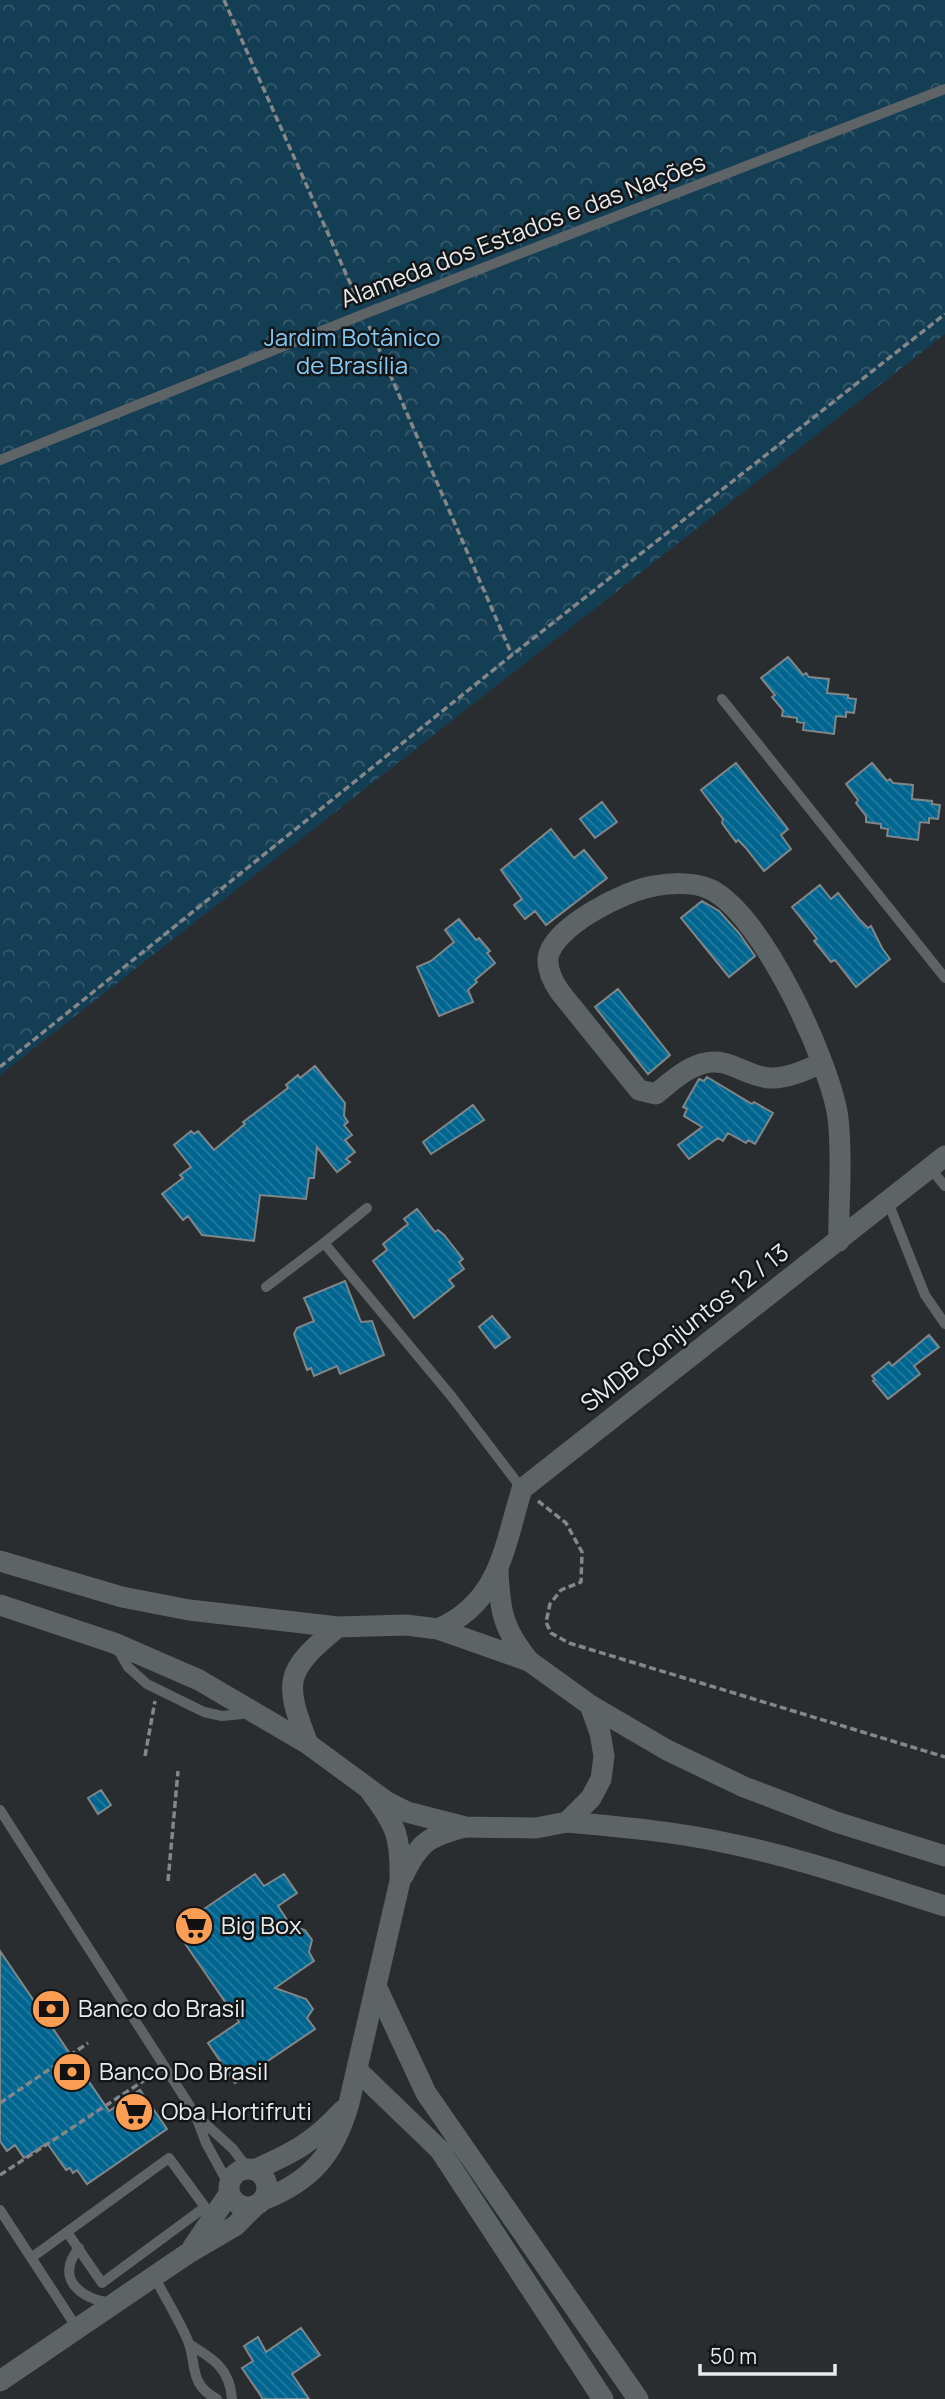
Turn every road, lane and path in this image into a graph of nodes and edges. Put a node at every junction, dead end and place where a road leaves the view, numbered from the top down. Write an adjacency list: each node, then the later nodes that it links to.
1 (945, 89): 3 (lane, Alameda dos Estados e das Nações)
2 (945, 314): 7 (path)
3 (0, 460)
4 (722, 699): 5 (lane)
5 (945, 978)
6 (822, 1063): 6 (street); 12 (street)
7 (0, 1067)
8 (937, 1162): 9 (lane); 10 (street, SMDB Conjuntos 12 / 13)
9 (945, 1186)
10 (888, 1202): 12 (street, SMDB Conjuntos 12 / 13); 15 (lane)
11 (367, 1208): 13 (lane)
12 (839, 1241): 16 (street, SMDB Conjuntos 12 / 13)
13 (324, 1243): 14 (lane); 16 (lane)
14 (266, 1287)
15 (945, 1324)
16 (522, 1489): 18 (street); 27 (path)
17 (0, 1561): 20 (street)
18 (497, 1569): 21 (street); 22 (street)
19 (5, 1609): 25 (street)
20 (338, 1627): 21 (street); 25 (street)
21 (438, 1629): 22 (street)
22 (529, 1661): 24 (street)
23 (158, 1688): 26 (path)
24 (590, 1705): 31 (street); 33 (street)
25 (308, 1744): 29 (street)
26 (145, 1756)
27 (945, 1757)
28 (178, 1772): 34 (path)
29 (370, 1791): 32 (street); 35 (street)
30 (0, 1810): 39 (lane)
31 (567, 1822): 32 (street); 36 (street)
32 (466, 1827): 35 (street)
33 (945, 1856)
34 (168, 1881)
35 (400, 1881): 37 (street)
36 (945, 1906)
37 (376, 1986): 40 (street); 61 (street)
38 (88, 2043): 41 (path)
39 (164, 2067): 43 (lane); 45 (path)
40 (357, 2070): 42 (street); 60 (street)
41 (0, 2103)
42 (349, 2103): 44 (street); 47 (street)
43 (195, 2114): 44 (lane); 46 (lane)
44 (251, 2169): 46 (street); 47 (street)
45 (0, 2175)
46 (229, 2189): 47 (street); 51 (street)
47 (259, 2203): 51 (street)
48 (0, 2210): 52 (lane)
49 (67, 2232): 50 (lane); 50 (lane); 52 (lane)
50 (79, 2248): 54 (lane)
51 (187, 2254): 53 (street)
52 (31, 2258): 55 (lane)
53 (154, 2276): 54 (street); 56 (lane)
54 (115, 2303): 55 (street)
55 (77, 2328): 57 (street)
56 (189, 2344): 58 (lane); 59 (lane)
57 (0, 2381)
58 (217, 2399)
59 (232, 2399)
60 (603, 2399)
61 (638, 2399)

